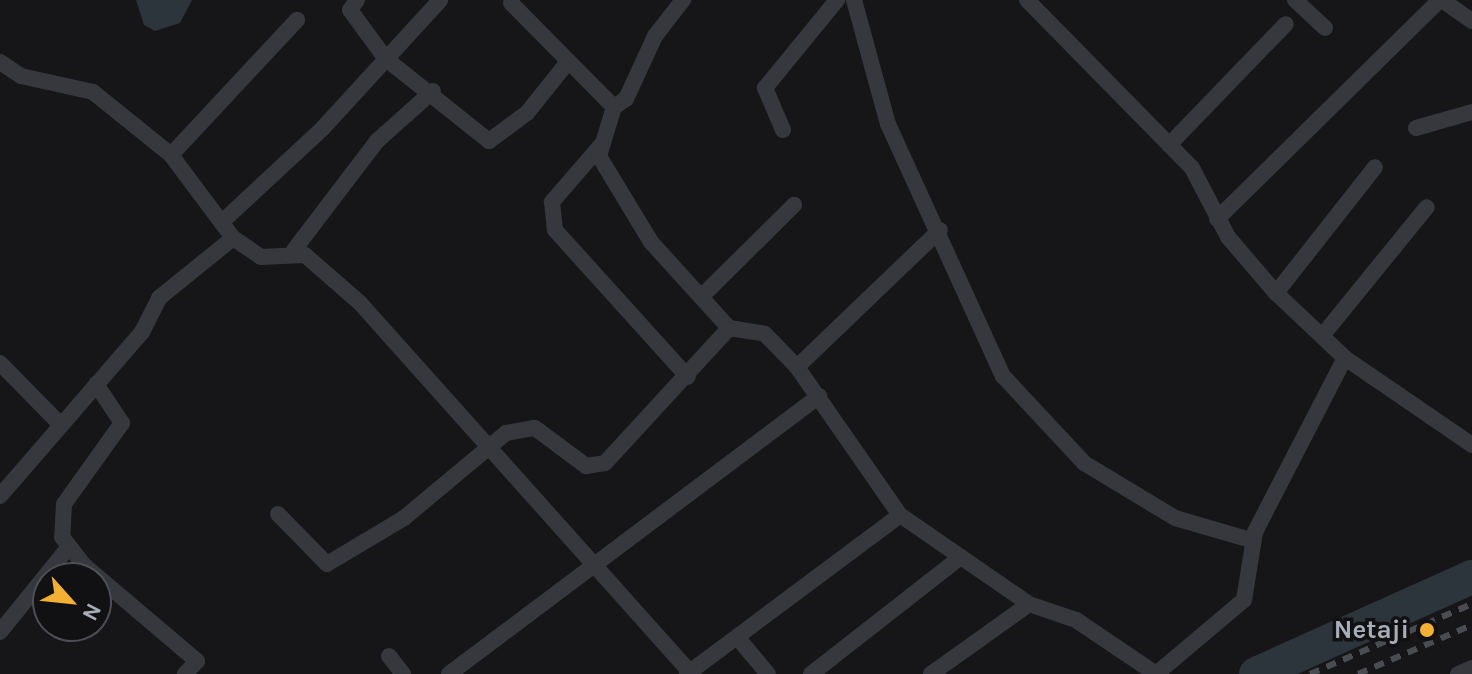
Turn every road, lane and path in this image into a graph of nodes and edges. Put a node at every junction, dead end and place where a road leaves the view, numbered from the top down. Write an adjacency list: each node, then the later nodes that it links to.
1 (357, 0): 14 (street)
2 (440, 0): 14 (street)
3 (683, 0): 18 (street)
4 (837, 0): 21 (street)
5 (854, 0): 30 (street)
6 (1027, 0): 23 (street)
7 (1295, 0): 13 (street)
8 (1441, 0): 11 (street); 28 (street)
9 (511, 3): 15 (street)
10 (297, 20): 24 (street)
11 (1472, 21)
12 (1286, 24): 23 (street)
13 (1325, 28)
14 (386, 59): 17 (street); 29 (street)
15 (567, 63): 17 (street); 18 (street)
16 (2, 68): 24 (street)
17 (433, 91): 32 (street)
18 (614, 107): 22 (street)
19 (1472, 112): 20 (street)
20 (1416, 128)
21 (783, 130)
22 (603, 143): 34 (street); 40 (street)
23 (1169, 145): 28 (street)
24 (171, 155): 29 (street)
25 (1375, 167): 33 (street)
26 (794, 205): 34 (street)
27 (1427, 207): 36 (street)
28 (1217, 219): 33 (street)
29 (223, 221): 31 (street)
30 (940, 230): 39 (street); 49 (street)
31 (233, 238): 32 (street); 41 (street)
32 (294, 250): 45 (street)
33 (1276, 293): 36 (street)
34 (701, 297): 35 (street)
35 (729, 328): 39 (street); 40 (street)
36 (1322, 336): 37 (street)
37 (1345, 358): 44 (street); 49 (street)
38 (0, 363): 43 (street)
39 (797, 367): 42 (street)
40 (688, 377): 45 (street)
41 (96, 384): 43 (street); 50 (street)
42 (819, 396): 48 (street); 52 (street)
43 (60, 424): 46 (street)
44 (1472, 445)
45 (484, 447): 47 (street); 52 (street)
46 (0, 496)
47 (278, 514)
48 (900, 515): 51 (street); 55 (street)
49 (1255, 537): 65 (street)
50 (68, 548): 54 (street); 59 (street)
51 (961, 557): 53 (street); 63 (street)
52 (591, 564): 58 (street); 61 (street)
53 (1029, 604): 64 (street); 65 (street)
54 (0, 632)
55 (737, 637): 58 (street); 62 (street)
56 (389, 656): 60 (street)
57 (1472, 668): 66 (street)
58 (689, 673)
59 (185, 674)
60 (403, 674)
61 (449, 674)
62 (768, 674)
63 (811, 674)
64 (931, 674)
65 (1156, 674)
66 (1458, 674)

